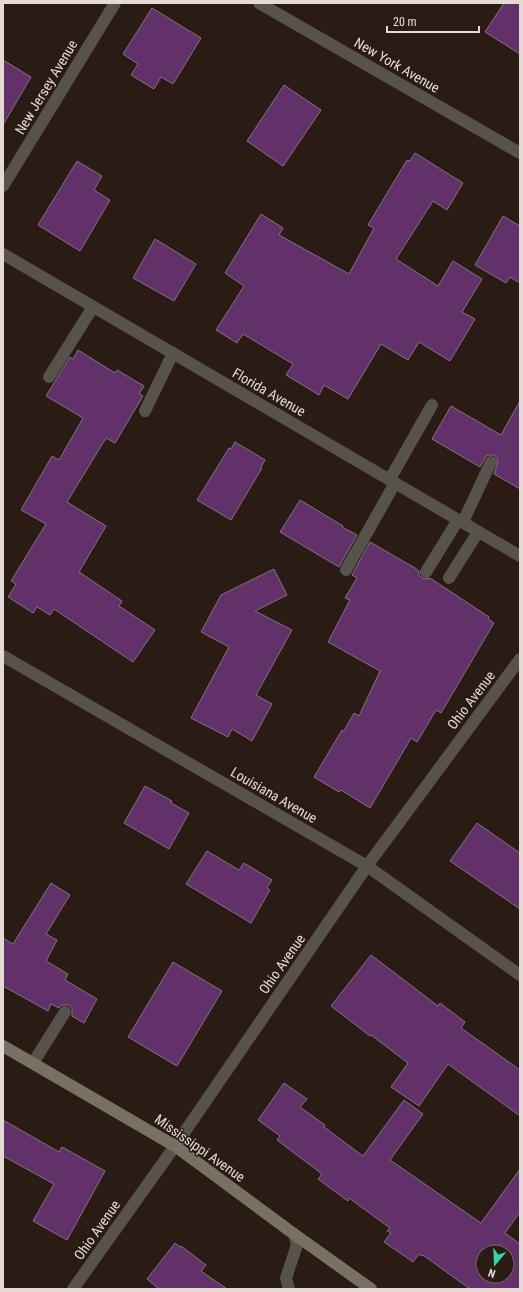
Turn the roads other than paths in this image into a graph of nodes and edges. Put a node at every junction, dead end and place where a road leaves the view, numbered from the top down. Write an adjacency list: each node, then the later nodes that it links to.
1 (115, 3): 4 (street, New Jersey Avenue)
2 (259, 3): 3 (street, New York Avenue)
3 (520, 153)
4 (3, 186)
5 (3, 254): 6 (street, Florida Avenue)
6 (93, 307): 7 (street, Florida Avenue); 8 (street)
7 (173, 353): 10 (street); 12 (street, Florida Avenue)
8 (48, 376)
9 (432, 405): 12 (street)
10 (145, 411)
11 (491, 462): 13 (street)
12 (392, 481): 13 (street, Florida Avenue); 16 (street)
13 (460, 521): 14 (street, Florida Avenue); 17 (street)
14 (478, 532): 15 (street, Florida Avenue); 18 (street)
15 (520, 556)
16 (346, 570)
17 (426, 572)
18 (449, 578)
19 (3, 656): 21 (street, Louisiana Avenue)
20 (520, 659): 21 (street, Ohio Avenue)
21 (367, 866): 22 (street, Louisiana Avenue); 26 (street, Ohio Avenue)
22 (520, 975)
23 (65, 1012): 25 (street)
24 (4, 1049): 25 (street, Mississippi Avenue)
25 (32, 1063): 26 (street, Mississippi Avenue)
26 (175, 1146): 27 (street, Mississippi Avenue); 28 (street, Ohio Avenue)
27 (294, 1234): 29 (street); 30 (street, Mississippi Avenue)
28 (73, 1289)
29 (289, 1289)
30 (371, 1289)

